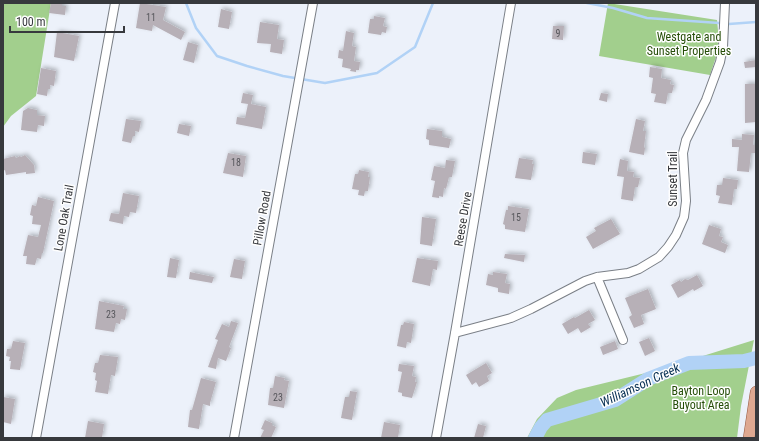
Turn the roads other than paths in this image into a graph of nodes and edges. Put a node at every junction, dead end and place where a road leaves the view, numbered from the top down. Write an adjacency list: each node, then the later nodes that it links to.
1 (116, 3): 9 (street, Lone Oak Trail)
2 (313, 3): 10 (street, Pillow Road)
3 (511, 3): 6 (street, Reese Drive)
4 (725, 3): 5 (street, Sunset Trail)
5 (597, 277): 6 (street, Sunset Trail); 7 (street)
6 (455, 333): 11 (street, Reese Drive)
7 (623, 340)
8 (756, 392): 12 (main road)
9 (36, 438)
10 (234, 438)
11 (436, 438)
12 (749, 438)

